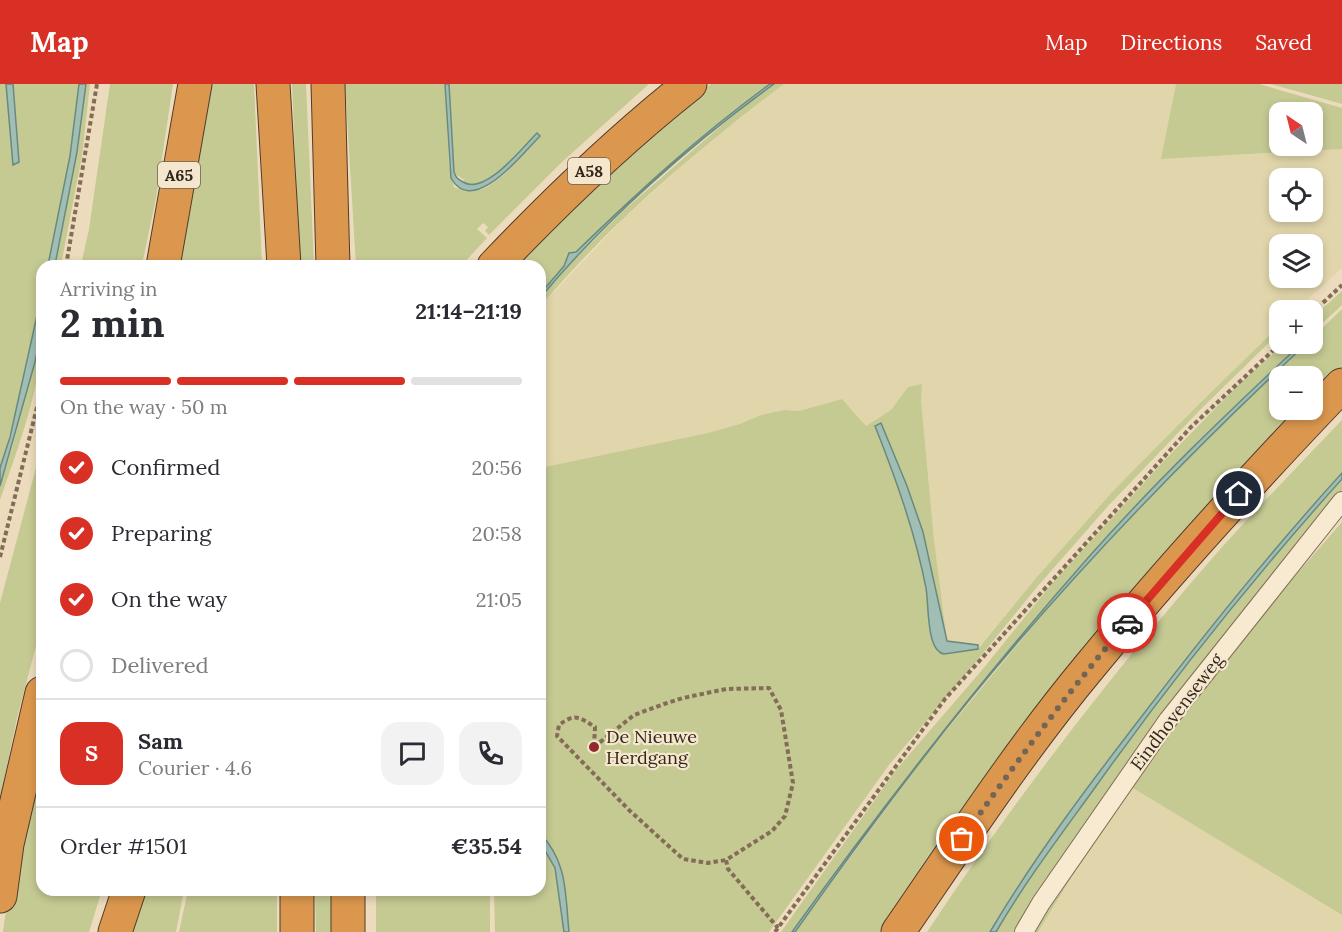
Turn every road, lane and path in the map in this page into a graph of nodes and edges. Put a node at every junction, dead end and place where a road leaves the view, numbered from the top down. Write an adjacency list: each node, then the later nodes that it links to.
1 (97, 84): 6 (path)
2 (195, 84): 7 (highway, A65)
3 (273, 84): 8 (highway)
4 (328, 84): 9 (highway)
5 (690, 84): 10 (highway, A58)
6 (67, 260)
7 (164, 260)
8 (284, 260)
9 (333, 260)
10 (500, 260)
11 (1342, 285): 12 (path)
12 (1323, 303)
13 (1269, 354): 24 (path)
14 (1342, 385): 28 (highway)
15 (36, 411): 17 (path)
16 (1342, 501): 29 (street, Eindhovenseweg)
17 (0, 557)
18 (36, 719): 20 (highway)
19 (726, 860): 19 (path); 24 (path)
20 (0, 896)
21 (127, 896): 25 (highway)
22 (297, 896): 26 (highway)
23 (348, 896): 27 (highway)
24 (777, 930)
25 (115, 932)
26 (297, 932)
27 (348, 932)
28 (898, 932)
29 (1024, 932)

